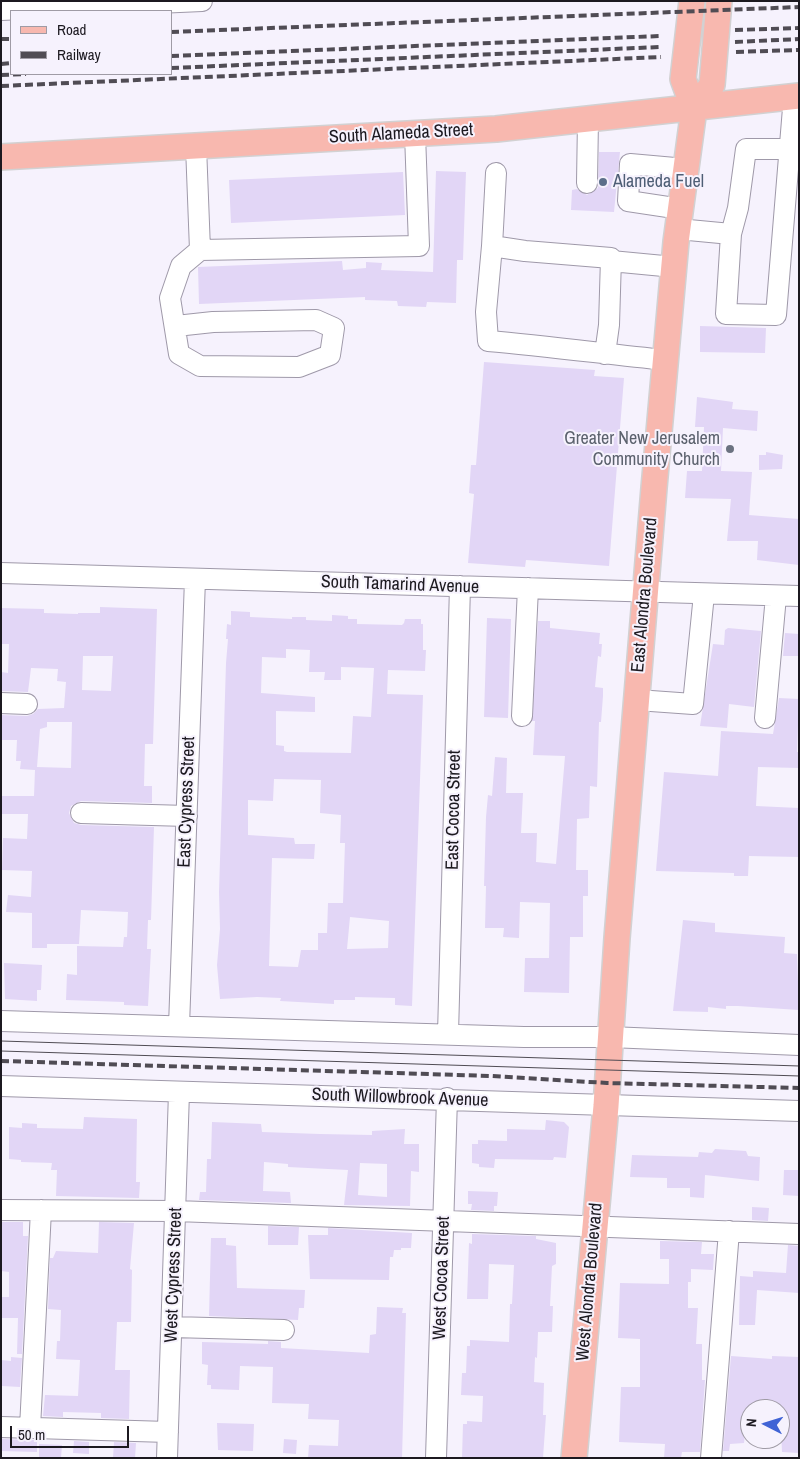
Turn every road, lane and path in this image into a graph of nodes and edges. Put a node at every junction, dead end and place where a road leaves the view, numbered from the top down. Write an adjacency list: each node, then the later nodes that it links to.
1 (202, 1): 4 (street)
2 (692, 1): 6 (main road, East Alondra Boulevard)
3 (720, 1): 6 (main road, East Alondra Boulevard)
4 (1, 10)
5 (796, 96): 6 (main road, South Alameda Street); 10 (street)
6 (694, 109): 7 (main road, South Alameda Street); 12 (main road, East Alondra Boulevard)
7 (588, 120): 8 (main road, South Alameda Street); 14 (street)
8 (415, 134): 9 (main road, South Alameda Street); 18 (street)
9 (196, 146): 11 (main road, South Alameda Street); 18 (street)
10 (790, 155): 16 (street); 16 (street)
11 (1, 157)
12 (686, 169): 15 (main road, East Alondra Boulevard); 15 (street)
13 (496, 173): 17 (street)
14 (587, 184)
15 (679, 219): 16 (street); 20 (main road, East Alondra Boulevard)
16 (731, 234)
17 (492, 246): 19 (street); 22 (street)
18 (200, 250): 21 (street)
19 (611, 261): 20 (street); 22 (street)
20 (674, 268): 23 (main road, East Alondra Boulevard)
21 (176, 326): 21 (street)
22 (605, 354): 23 (street)
23 (665, 360): 28 (main road, East Alondra Boulevard)
24 (1, 573): 25 (street, South Tamarind Avenue)
25 (195, 579): 26 (street, South Tamarind Avenue); 38 (street, East Cypress Street)
26 (460, 586): 27 (street, South Tamarind Avenue); 41 (street, East Cocoa Street)
27 (528, 588): 28 (street, South Tamarind Avenue); 35 (street)
28 (645, 592): 29 (street, South Tamarind Avenue); 32 (main road, East Alondra Boulevard)
29 (704, 594): 30 (street, South Tamarind Avenue); 32 (street)
30 (776, 596): 31 (street, South Tamarind Avenue); 36 (street)
31 (799, 596)
32 (637, 700): 42 (main road, East Alondra Boulevard)
33 (1, 703): 34 (street)
34 (27, 704)
35 (522, 716)
36 (765, 718)
37 (81, 813): 38 (street)
38 (187, 816): 40 (street, East Cypress Street)
39 (1, 1021): 40 (street)
40 (179, 1026): 41 (street)
41 (448, 1034): 42 (street)
42 (610, 1037): 43 (street); 46 (main road, East Alondra Boulevard)
43 (799, 1045)
44 (1, 1086): 45 (street, South Willowbrook Avenue)
45 (179, 1092): 47 (street, South Willowbrook Avenue); 51 (street, West Cypress Street)
46 (606, 1094): 47 (street, South Willowbrook Avenue); 48 (street, South Willowbrook Avenue); 53 (main road, West Alondra Boulevard)
47 (447, 1098): 52 (street, West Cocoa Street)
48 (799, 1111)
49 (1, 1210): 50 (street)
50 (41, 1210): 51 (street); 59 (street)
51 (176, 1211): 52 (street); 56 (street, West Cypress Street)
52 (443, 1222): 53 (street); 62 (street, West Cocoa Street)
53 (595, 1226): 54 (street); 63 (main road, West Alondra Boulevard)
54 (730, 1231): 55 (street); 64 (street)
55 (799, 1234)
56 (172, 1327): 57 (street); 60 (street, West Cypress Street)
57 (284, 1330)
58 (1, 1427): 59 (street)
59 (30, 1428): 60 (street)
60 (168, 1432): 61 (street, West Cypress Street)
61 (167, 1458)
62 (436, 1458)
63 (574, 1458)
64 (711, 1458)

